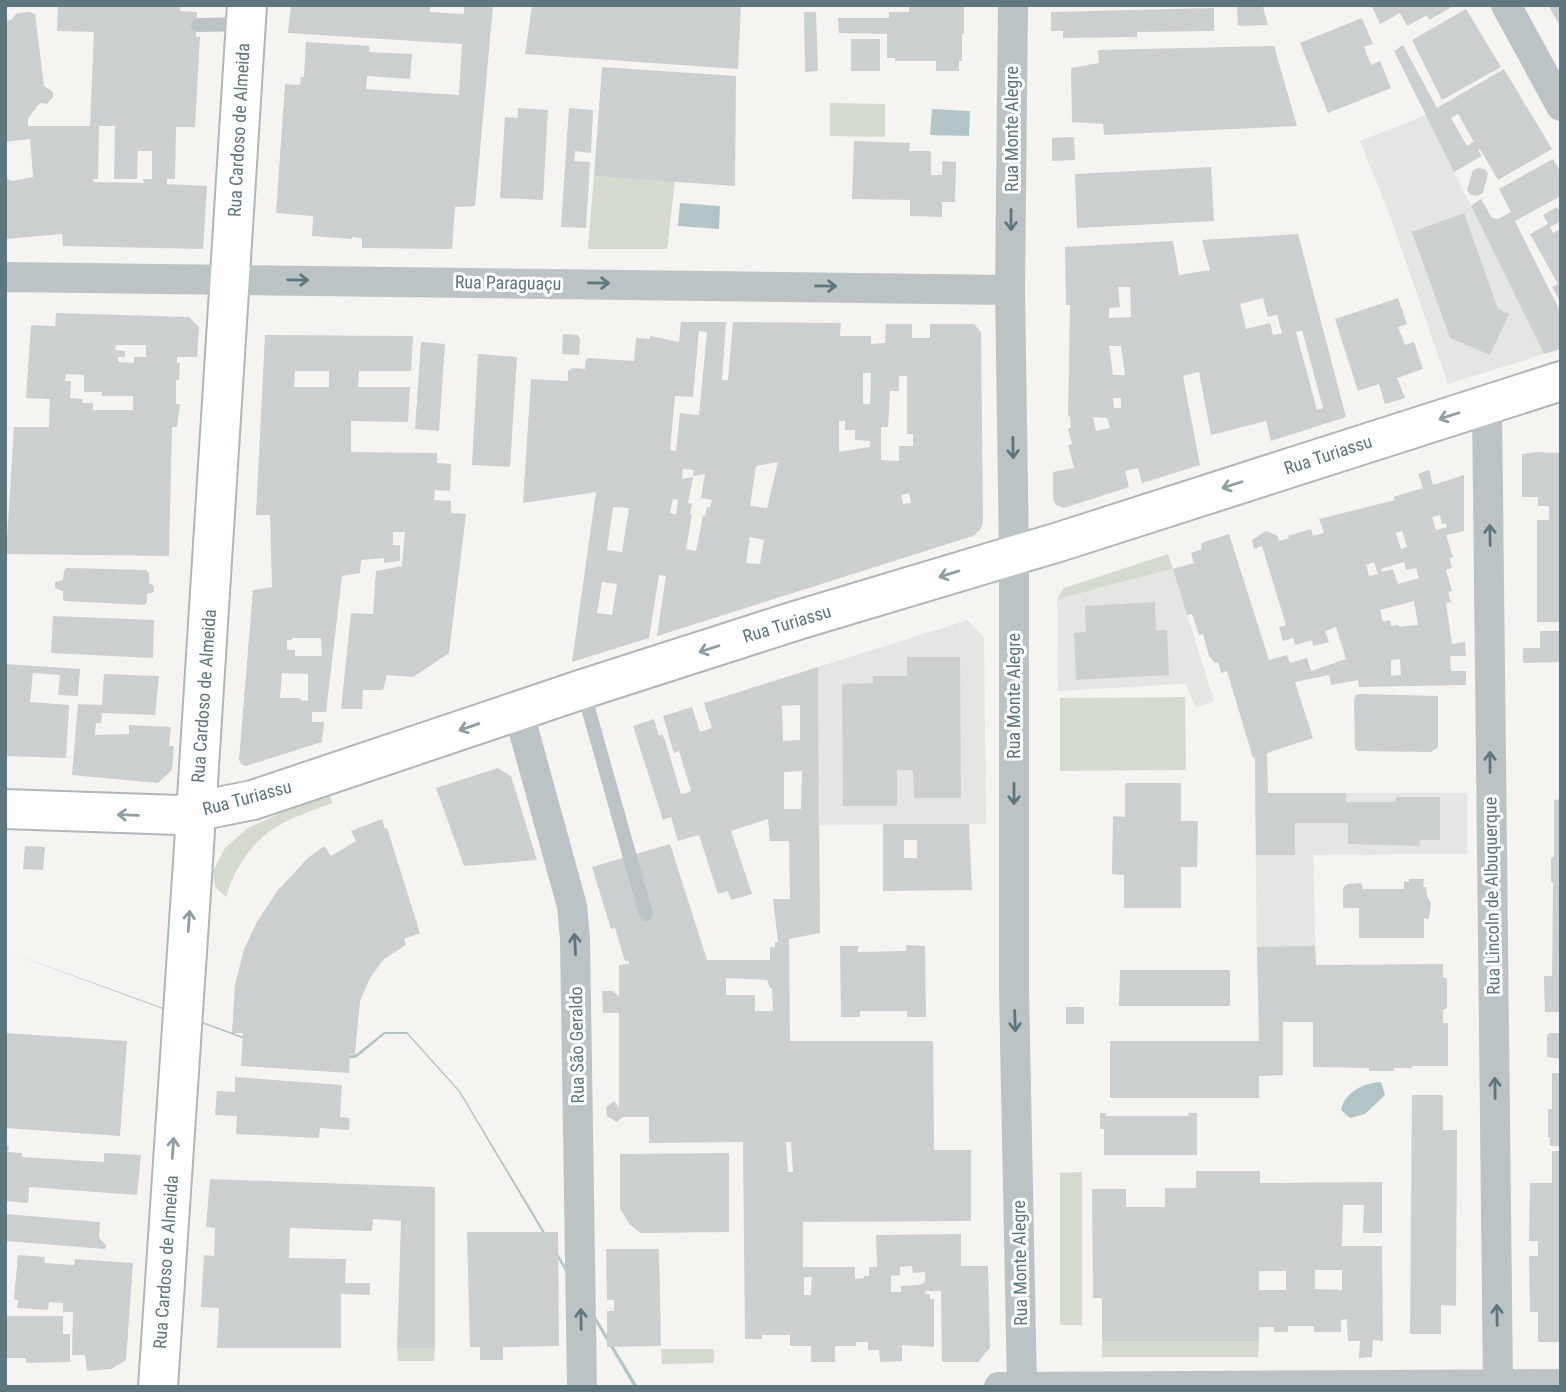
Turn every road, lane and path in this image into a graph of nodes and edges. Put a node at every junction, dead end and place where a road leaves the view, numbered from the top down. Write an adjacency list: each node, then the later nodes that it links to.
1 (1013, 5): 8 (street, Rua Monte Alegre, one-way to 8)
2 (1506, 5): 5 (street)
3 (246, 15): 4 (lane); 7 (street, Rua Cardoso de Almeida)
4 (198, 25)
5 (1561, 106)
6 (5, 277): 7 (street, Rua Paraguaçu)
7 (230, 280): 8 (street, Rua Paraguaçu, one-way to 8); 15 (street, Rua Cardoso de Almeida)
8 (1010, 290): 11 (street, Rua Monte Alegre, one-way to 11)
9 (1561, 381): 10 (street, Rua Turiassu)
10 (1487, 404): 11 (street, Rua Turiassu, one-way to 11); 18 (street, Rua Lincoln de Albuquerque, one-way to 10)
11 (1014, 554): 12 (street, Rua Turiassu, one-way to 12); 19 (street, Rua Monte Alegre, one-way to 19)
12 (583, 688): 13 (street, Rua Turiassu); 16 (lane)
13 (518, 710): 15 (street, Rua Turiassu, one-way to 15); 21 (street, Rua São Geraldo, one-way to 13)
14 (5, 809): 15 (street, Rua Turiassu, one-way to 14)
15 (197, 813): 20 (street, Rua Cardoso de Almeida, one-way to 15)
16 (646, 914)
17 (1561, 1384): 18 (street)
18 (1498, 1385): 19 (street)
19 (1014, 1386)
20 (158, 1387)
21 (583, 1387)

